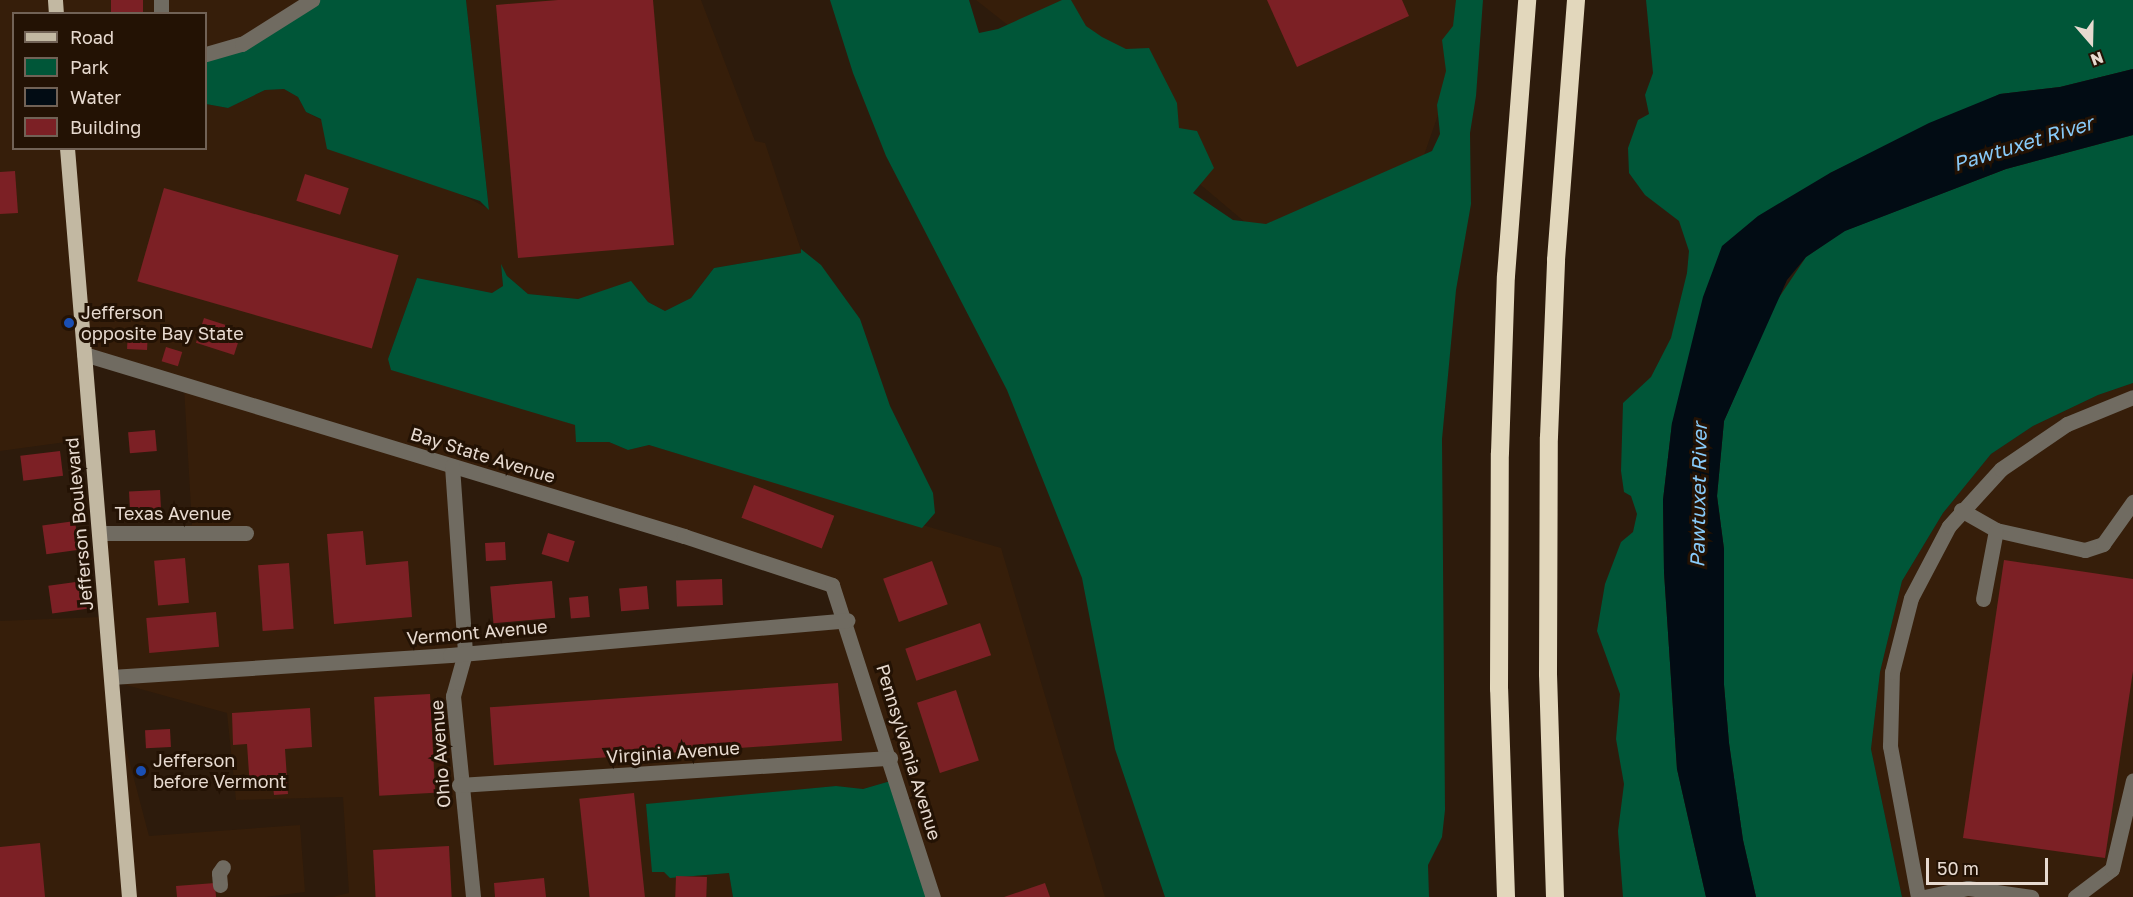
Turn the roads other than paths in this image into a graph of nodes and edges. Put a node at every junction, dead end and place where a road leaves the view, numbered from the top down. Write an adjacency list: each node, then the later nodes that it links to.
1 (312, 0): 4 (street)
2 (1527, 0): 26 (highway)
3 (1576, 0): 27 (highway)
4 (207, 54)
5 (67, 150): 6 (main road, Jefferson Boulevard)
6 (84, 354): 8 (street, Bay State Avenue); 12 (main road, Jefferson Boulevard)
7 (2132, 400): 10 (street)
8 (452, 466): 15 (street, Bay State Avenue); 16 (street, Ohio Avenue)
9 (2133, 502): 11 (street)
10 (1961, 510): 11 (street); 28 (street)
11 (1996, 531): 14 (street)
12 (99, 533): 13 (street, Texas Avenue); 17 (main road, Jefferson Boulevard)
13 (246, 533)
14 (1983, 598)
15 (847, 620): 16 (street, Vermont Avenue); 18 (street, Pennsylvania Avenue)
16 (465, 653): 17 (street, Vermont Avenue); 20 (street, Ohio Avenue)
17 (111, 678): 23 (main road, Jefferson Boulevard)
18 (890, 758): 20 (street, Virginia Avenue); 25 (street, Pennsylvania Avenue)
19 (2133, 780): 31 (street)
20 (459, 785): 24 (street, Ohio Avenue)
21 (223, 867): 22 (street)
22 (220, 885)
23 (129, 897)
24 (473, 897)
25 (933, 897)
26 (1506, 897)
27 (1555, 897)
28 (1918, 897)
29 (1924, 897): 30 (street)
30 (2031, 897)
31 (2075, 897)

